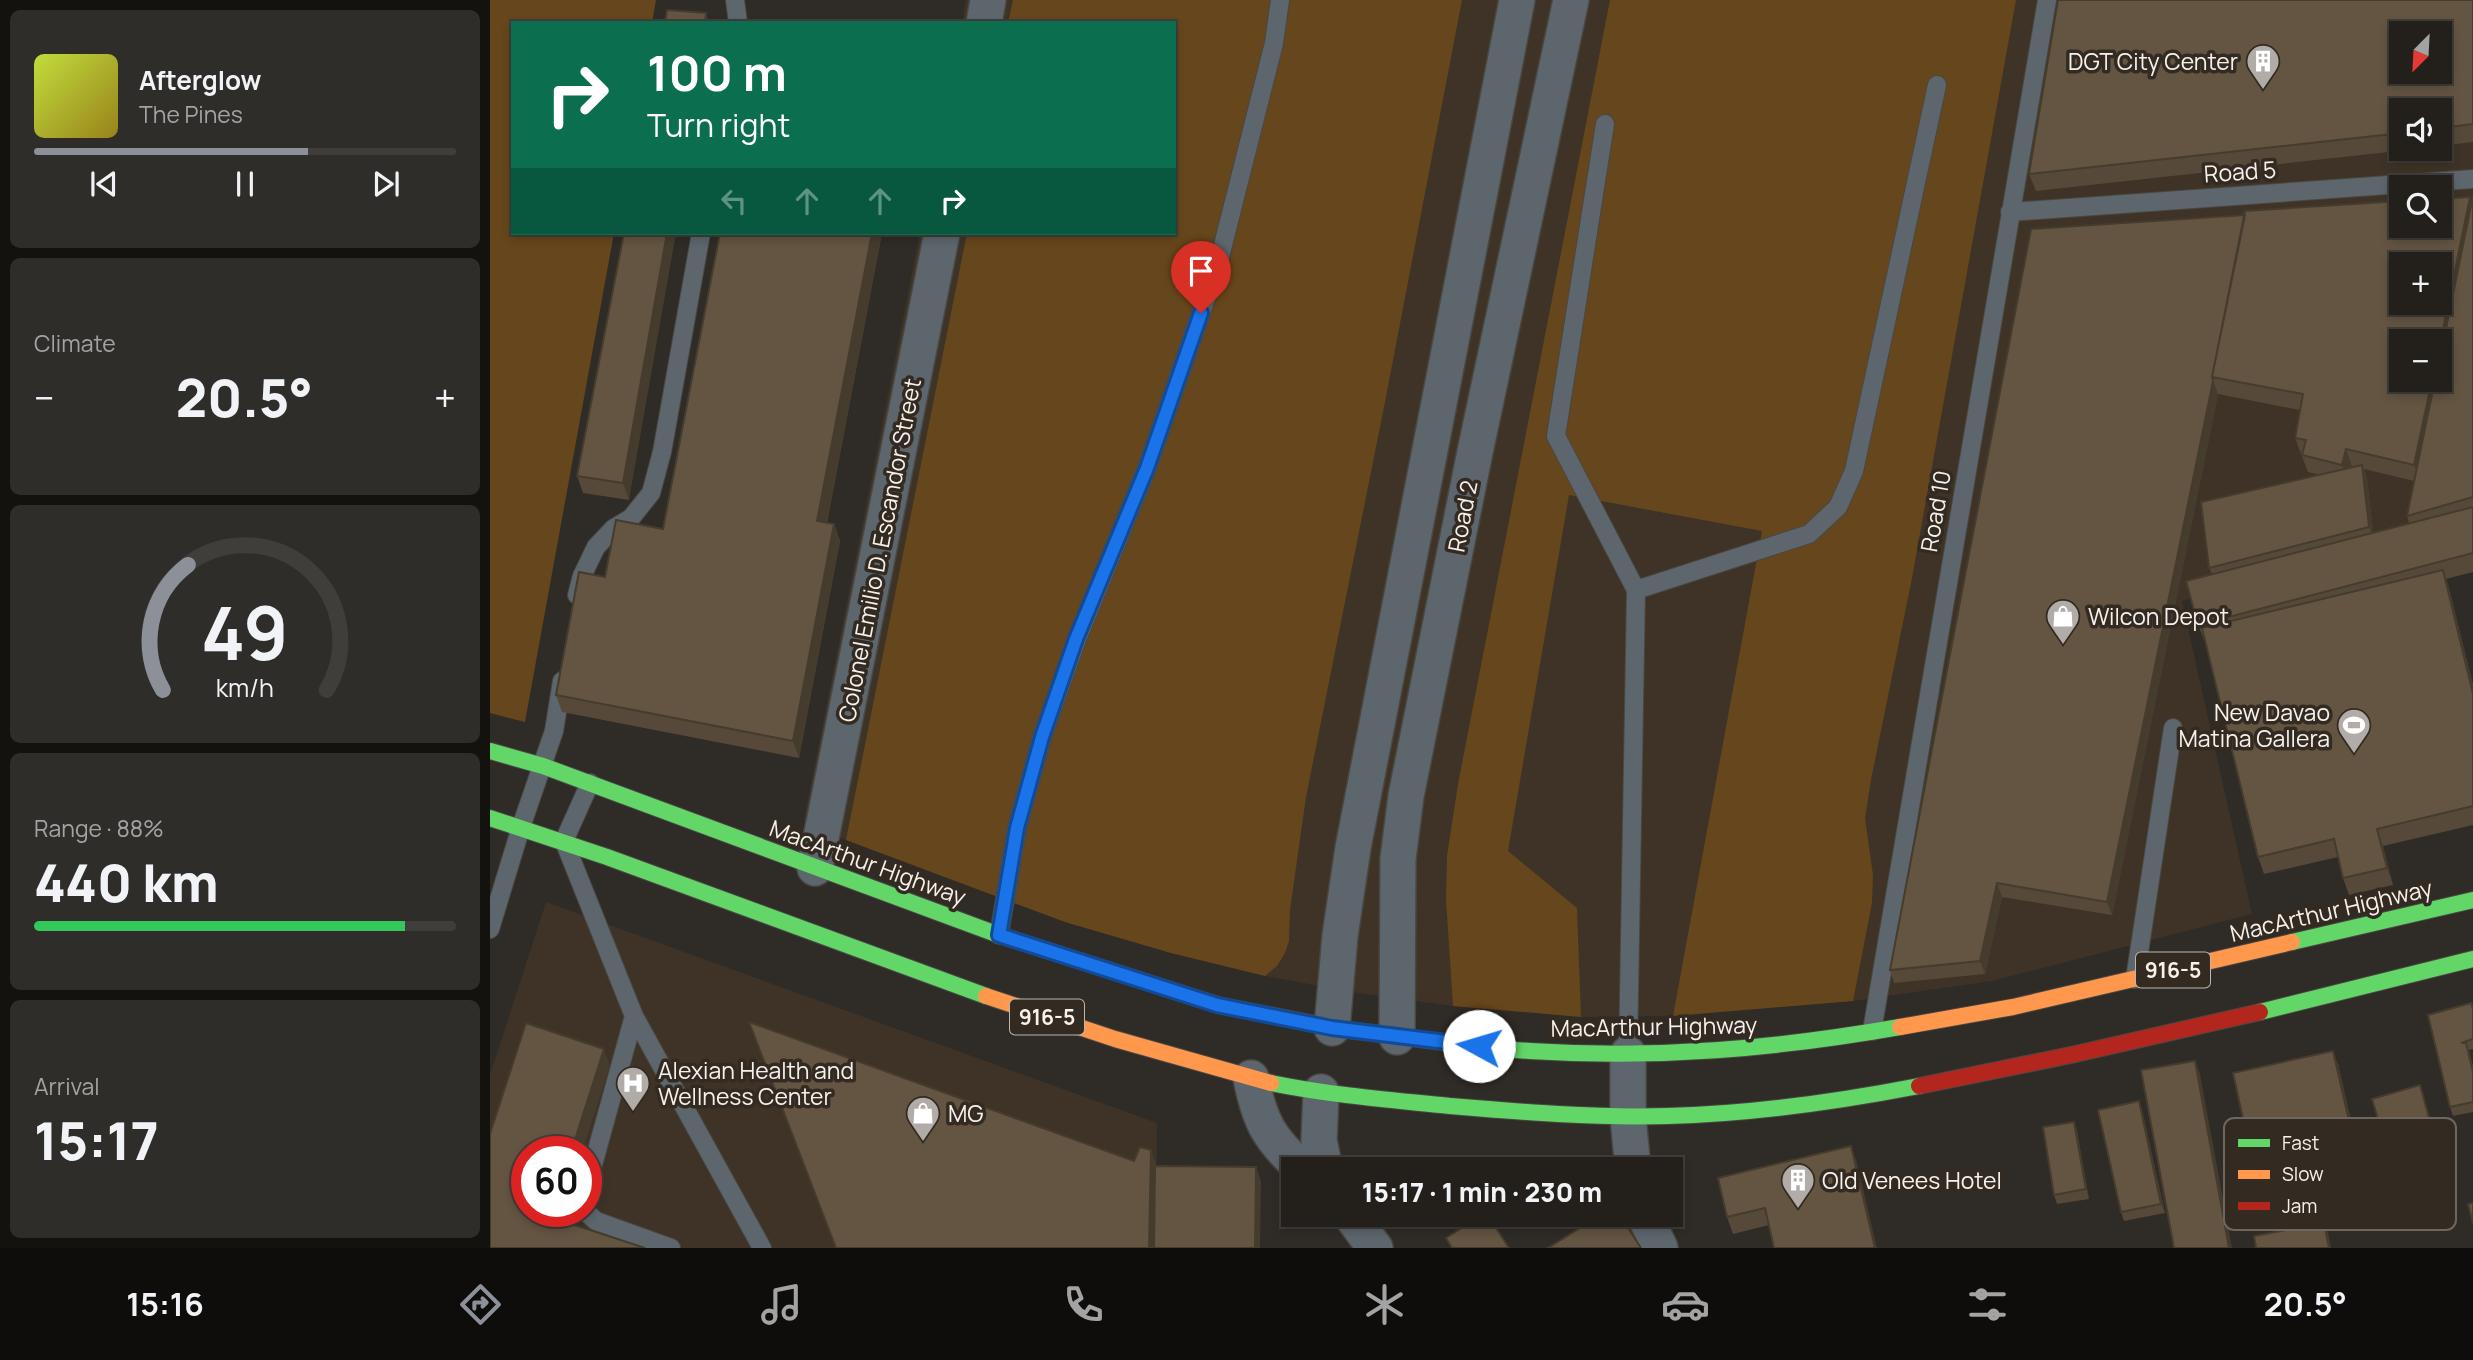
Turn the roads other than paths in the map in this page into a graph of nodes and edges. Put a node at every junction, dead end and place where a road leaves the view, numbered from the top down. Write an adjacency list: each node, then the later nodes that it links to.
1 (735, 0): 7 (lane)
2 (988, 0): 8 (street)
3 (1280, 0): 31 (lane)
4 (1517, 0): 15 (street, Road 2)
5 (1571, 0): 16 (street, Road 2)
6 (2047, 0): 12 (lane, Road 10)
7 (738, 21)
8 (984, 21)
9 (1937, 85): 17 (lane)
10 (1605, 124): 17 (lane)
11 (2473, 179): 12 (lane, Road 5)
12 (2010, 212): 39 (lane, Road 10)
13 (701, 235): 18 (lane)
14 (942, 235): 27 (street, Colonel Emilio D. Escandor Street)
15 (1431, 443): 16 (street); 38 (street, Road 2)
16 (1475, 452): 40 (street, Road 2)
17 (1636, 590): 41 (lane)
18 (574, 608)
19 (564, 668): 22 (lane)
20 (2173, 728): 36 (lane)
21 (490, 751): 22 (main road, MacArthur Highway / 916-5)
22 (543, 766): 23 (main road, MacArthur Highway / 916-5); 25 (lane)
23 (590, 783): 26 (lane); 27 (main road, MacArthur Highway / 916-5)
24 (490, 817): 25 (main road, 916-5)
25 (520, 827): 26 (main road, 916-5); 30 (lane)
26 (565, 841): 37 (lane); 42 (main road, 916-5)
27 (815, 868): 31 (main road, MacArthur Highway / 916-5)
28 (2473, 900): 29 (main road, MacArthur Highway / 916-5)
29 (2380, 922): 32 (main road); 36 (main road, MacArthur Highway / 916-5)
30 (490, 929)
31 (999, 935): 38 (main road, MacArthur Highway / 916-5)
32 (2385, 941)
33 (2390, 960): 35 (main road)
34 (2473, 960): 35 (main road, 916-5)
35 (2395, 979): 44 (main road, 916-5)
36 (2136, 985): 39 (main road, MacArthur Highway / 916-5)
37 (634, 1016): 45 (lane); 53 (lane)
38 (1332, 1028): 40 (main road, MacArthur Highway / 916-5)
39 (1872, 1031): 41 (main road, MacArthur Highway / 916-5)
40 (1397, 1037): 41 (main road, MacArthur Highway / 916-5)
41 (1628, 1054): 44 (street)
42 (1251, 1078): 43 (main road, 916-5); 46 (street)
43 (1321, 1092): 44 (main road, 916-5); 47 (street)
44 (1628, 1117): 48 (street)
45 (601, 1136)
46 (1291, 1157)
47 (1322, 1157)
48 (1632, 1157)
49 (602, 1223): 52 (lane)
50 (1360, 1227): 54 (street)
51 (1650, 1227): 55 (street)
52 (671, 1248)
53 (762, 1248)
54 (1375, 1248)
55 (1660, 1248)

